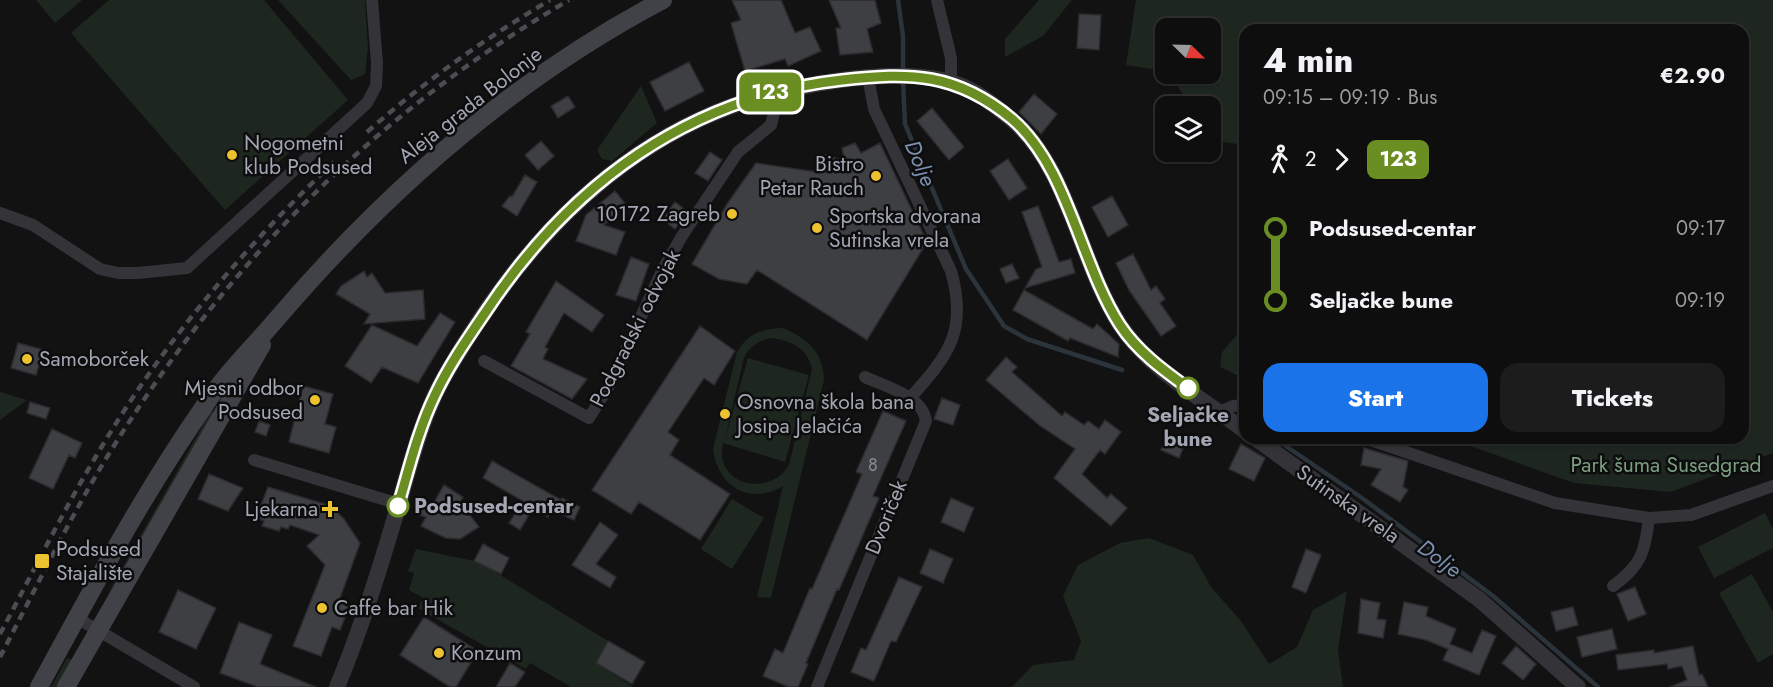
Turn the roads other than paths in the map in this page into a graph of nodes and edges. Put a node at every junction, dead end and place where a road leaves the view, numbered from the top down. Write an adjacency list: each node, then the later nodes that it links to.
1 (372, 0): 7 (street)
2 (663, 0): 8 (main road, Aleja grada Bolonje)
3 (937, 0): 5 (street)
4 (868, 77): 5 (street); 6 (street); 11 (street)
5 (951, 83): 13 (street)
6 (768, 92): 9 (street, Podgradski odvojak); 19 (street)
7 (1, 213)
8 (274, 322): 22 (main road, Aleja grada Bolonje); 23 (main road, Aleja grada Bolonje)
9 (484, 361)
10 (866, 376): 11 (street, Dvoriček)
11 (910, 398): 28 (street, Dvoriček)
12 (1239, 406): 13 (street)
13 (1220, 412): 14 (street)
14 (1239, 426)
15 (1263, 444): 29 (street, Sutinska vrela)
16 (1382, 444): 20 (street)
17 (254, 460): 19 (street)
18 (1773, 486): 20 (street)
19 (399, 504): 27 (street)
20 (1649, 518): 21 (street)
21 (1613, 586)
22 (76, 618): 23 (street); 24 (main road, Aleja grada Bolonje)
23 (99, 631): 25 (main road, Aleja grada Bolonje); 26 (street)
24 (39, 687)
25 (66, 687)
26 (194, 687)
27 (337, 687)
28 (817, 687)
29 (1578, 687)

